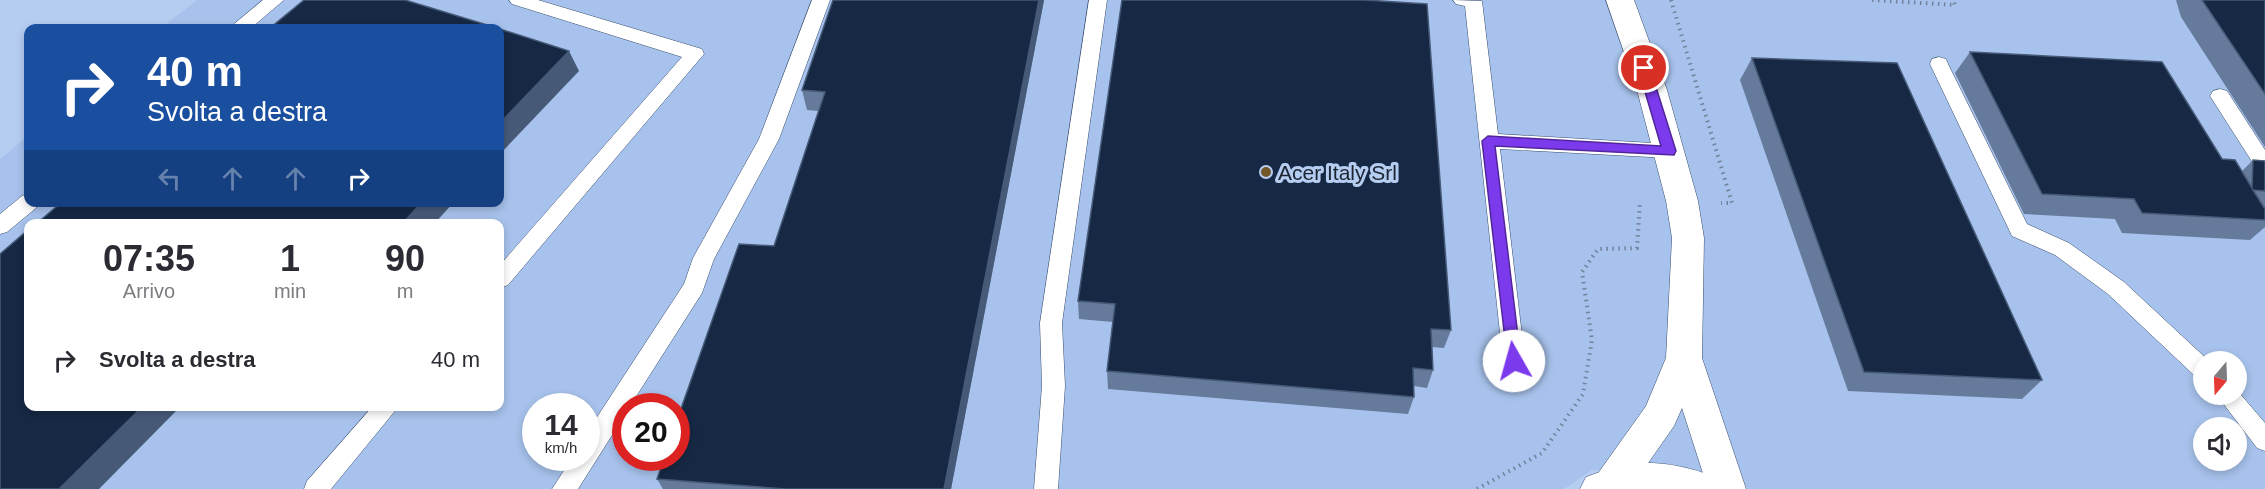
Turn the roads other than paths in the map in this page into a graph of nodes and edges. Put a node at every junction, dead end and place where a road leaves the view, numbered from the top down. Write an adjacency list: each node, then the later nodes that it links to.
1 (275, 0): 7 (lane)
2 (518, 0): 15 (lane)
3 (821, 0): 21 (lane)
4 (1098, 0): 27 (lane)
5 (1462, 0): 10 (lane)
6 (1620, 0): 11 (street)
7 (245, 24)
8 (1938, 64): 17 (lane)
9 (2220, 96): 12 (lane)
10 (1488, 141): 11 (lane); 18 (lane)
11 (1670, 151): 16 (street)
12 (2265, 166)
13 (24, 206): 14 (lane)
14 (0, 226)
15 (504, 274)
16 (1684, 358): 24 (street); 29 (street)
17 (2193, 360)
18 (1514, 361)
19 (2236, 405): 22 (lane)
20 (384, 411): 25 (lane)
21 (600, 434)
22 (2265, 441)
23 (576, 471): 26 (lane)
24 (1606, 486): 28 (street)
25 (316, 489)
26 (564, 489)
27 (1046, 489)
28 (1702, 489)
29 (1726, 489)

